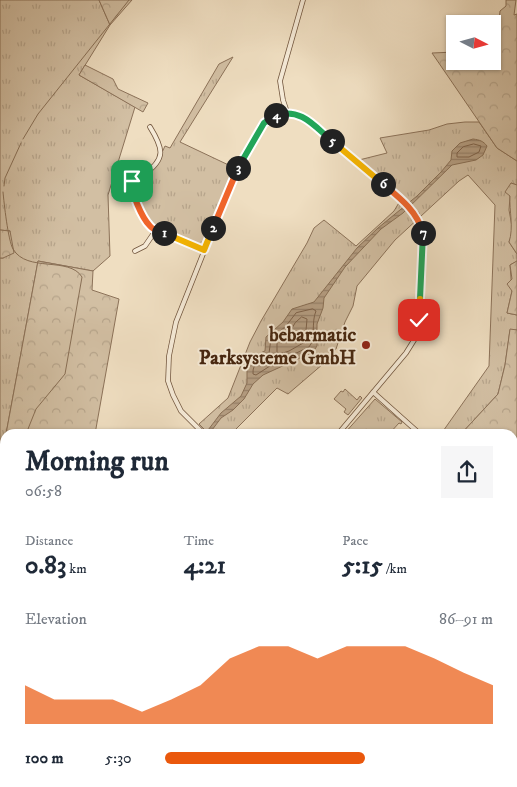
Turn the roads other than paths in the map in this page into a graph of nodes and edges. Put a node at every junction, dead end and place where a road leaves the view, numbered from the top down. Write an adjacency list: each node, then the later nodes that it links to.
1 (303, 0): 2 (street)
2 (287, 112): 5 (street); 7 (street)
3 (150, 127): 4 (street)
4 (156, 230): 5 (street); 6 (street)
5 (204, 250): 8 (street)
6 (135, 251)
7 (373, 392): 9 (street); 10 (street)
8 (199, 429)
9 (342, 429)
10 (414, 429)

